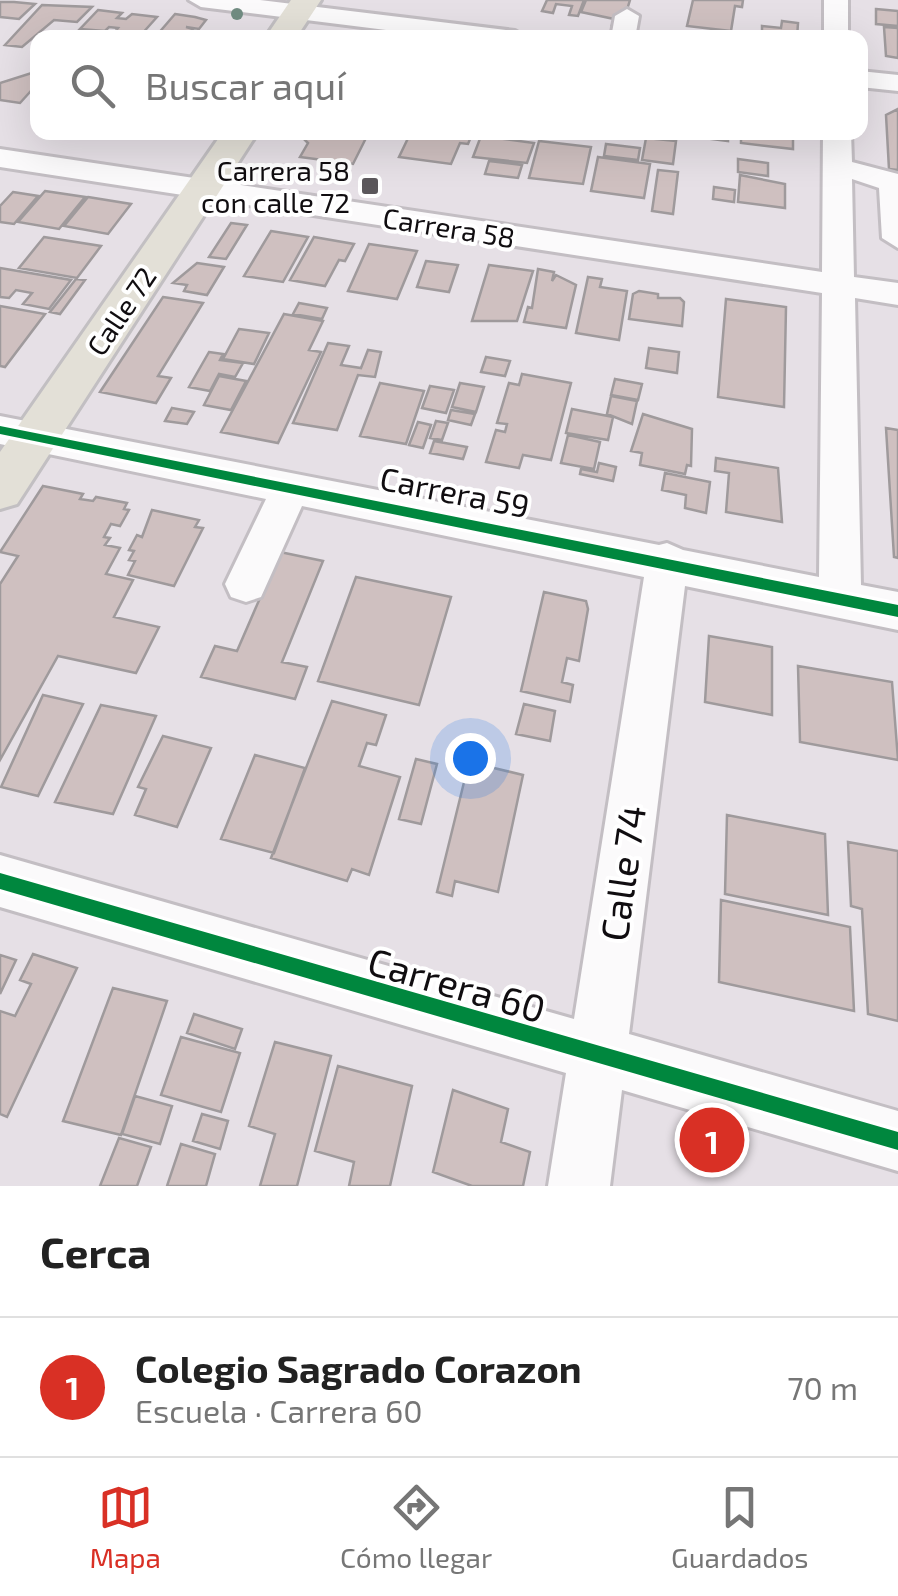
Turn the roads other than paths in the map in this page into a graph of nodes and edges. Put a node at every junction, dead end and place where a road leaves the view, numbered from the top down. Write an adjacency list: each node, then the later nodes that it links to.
1 (201, 0): 3 (street)
2 (836, 0): 6 (street)
3 (311, 12): 4 (main road); 5 (street)
4 (290, 30)
5 (452, 30)
6 (836, 30)
7 (868, 79): 8 (street)
8 (898, 83)
9 (0, 138): 15 (street, Carrera 58)
10 (212, 140): 15 (main road, Calle 72)
11 (233, 140): 15 (main road, Calle 72)
12 (837, 140): 14 (street)
13 (0, 158): 15 (street, Carrera 58)
14 (837, 168): 16 (street); 18 (street)
15 (196, 179): 18 (street, Carrera 58); 20 (main road, Calle 72)
16 (898, 238)
17 (898, 271): 18 (street, Carrera 58)
18 (838, 274): 19 (street, Carrera 58); 25 (street)
19 (898, 294)
20 (10, 434): 21 (street, Carrera 59); 22 (main road, Calle 72)
21 (292, 487): 23 (street, Carrera 59); 24 (street)
22 (0, 490)
23 (667, 560): 25 (street, Carrera 59); 28 (street, Calle 74)
24 (246, 584)
25 (840, 599): 26 (street, Carrera 59)
26 (898, 610)
27 (0, 881): 28 (street, Carrera 60)
28 (597, 1057): 29 (street, Carrera 60); 30 (street, Calle 74)
29 (898, 1140)
30 (579, 1186)

